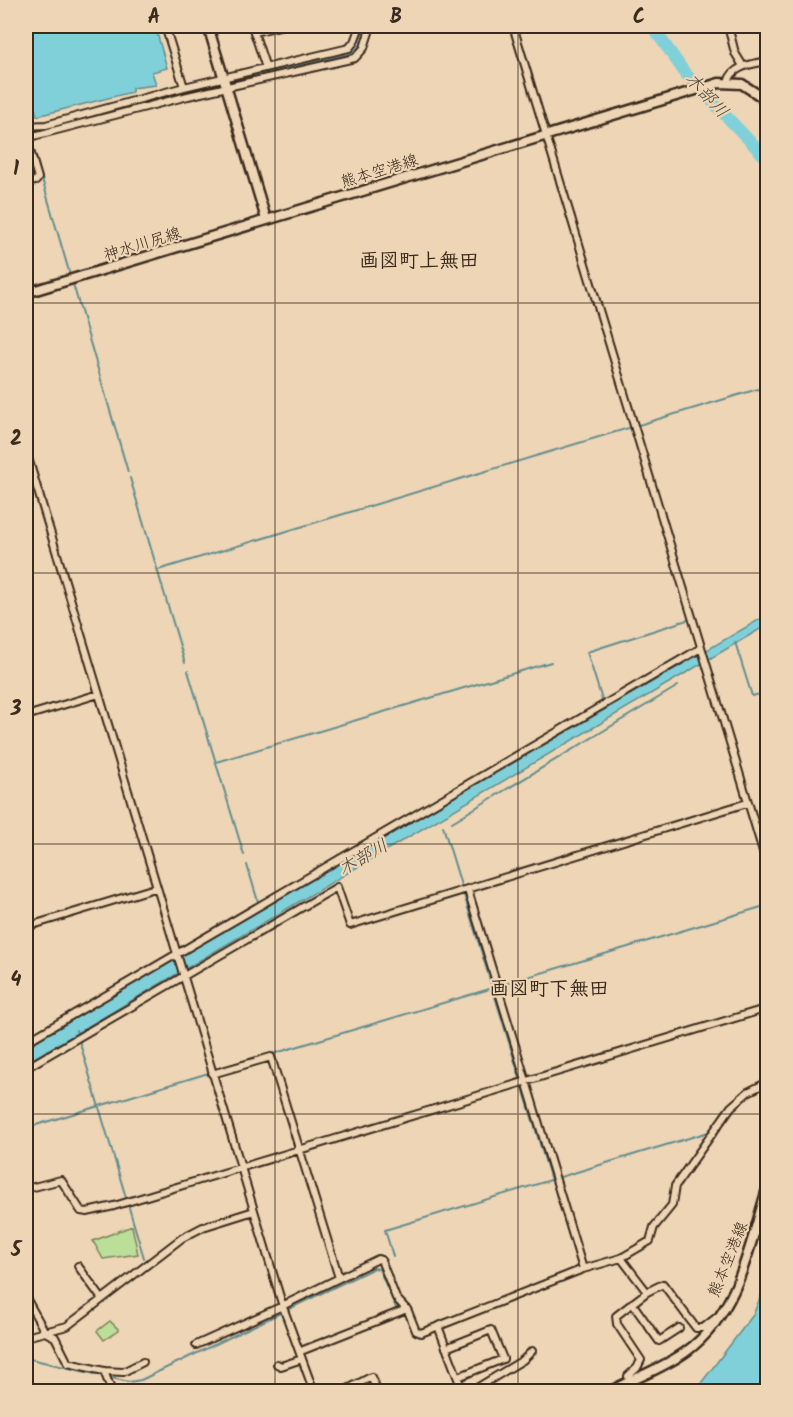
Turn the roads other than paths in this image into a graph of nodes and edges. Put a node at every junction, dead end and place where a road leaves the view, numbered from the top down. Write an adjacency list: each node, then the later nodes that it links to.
1 (165, 26): 14 (street)
2 (208, 26): 12 (main road)
3 (280, 26): 8 (street)
4 (360, 26): 11 (street)
5 (371, 26): 15 (street)
6 (513, 26): 18 (street)
7 (728, 26): 10 (street)
8 (253, 29): 11 (street)
9 (768, 61): 10 (street)
10 (743, 66): 13 (street)
11 (266, 68): 12 (street)
12 (225, 78): 14 (street); 15 (main road)
13 (728, 82): 16 (main road); 18 (main road, 熊本空港線)
14 (184, 87): 17 (street)
15 (227, 87): 19 (street); 21 (main road)
16 (768, 101)
17 (26, 126)
18 (546, 135): 21 (main road, 熊本空港線); 24 (street)
19 (26, 137): 20 (street)
20 (26, 182)
21 (266, 219): 22 (main road, 神水川尻線)
22 (26, 293)
23 (26, 451): 25 (street)
24 (701, 650): 27 (street); 32 (street)
25 (99, 694): 26 (street); 29 (street)
26 (26, 716)
27 (747, 803): 28 (street); 30 (street)
28 (768, 868)
29 (155, 888): 31 (street); 32 (street)
30 (468, 890): 33 (street); 38 (street)
31 (26, 927)
32 (177, 956): 33 (street); 35 (street)
33 (182, 975): 36 (street); 37 (street)
34 (768, 1008): 38 (street)
35 (26, 1042)
36 (26, 1068)
37 (212, 1074): 40 (street); 41 (street)
38 (526, 1082): 40 (street); 47 (street)
39 (768, 1082): 45 (street)
40 (300, 1151): 41 (street); 48 (street)
41 (242, 1169): 43 (street); 44 (street)
42 (768, 1186): 55 (main road, 熊本空港線)
43 (26, 1189)
44 (254, 1211): 51 (street); 53 (street)
45 (621, 1258): 47 (street); 49 (street)
46 (78, 1266): 51 (street)
47 (583, 1269): 56 (street)
48 (339, 1278): 53 (street); 54 (street)
49 (647, 1292): 52 (street); 55 (street)
50 (26, 1298): 58 (street)
51 (102, 1299): 58 (street)
52 (632, 1302): 57 (street); 68 (street)
53 (283, 1307): 60 (street); 63 (street)
54 (407, 1309): 56 (street); 63 (street)
55 (719, 1317): 68 (main road, 熊本空港線)
56 (438, 1326): 61 (street)
57 (679, 1328)
58 (45, 1332): 59 (street); 66 (street)
59 (26, 1337)
60 (196, 1345)
61 (446, 1348): 67 (street); 67 (street)
62 (532, 1351): 74 (street)
63 (301, 1355): 65 (street); 69 (street)
64 (143, 1362): 66 (street)
65 (277, 1364)
66 (106, 1376): 70 (street)
67 (458, 1377): 73 (street)
68 (629, 1381): 75 (main road, 熊本空港線)
69 (312, 1391)
70 (112, 1392)
71 (342, 1392): 72 (street)
72 (378, 1392)
73 (463, 1392)
74 (470, 1392)
75 (609, 1392)

